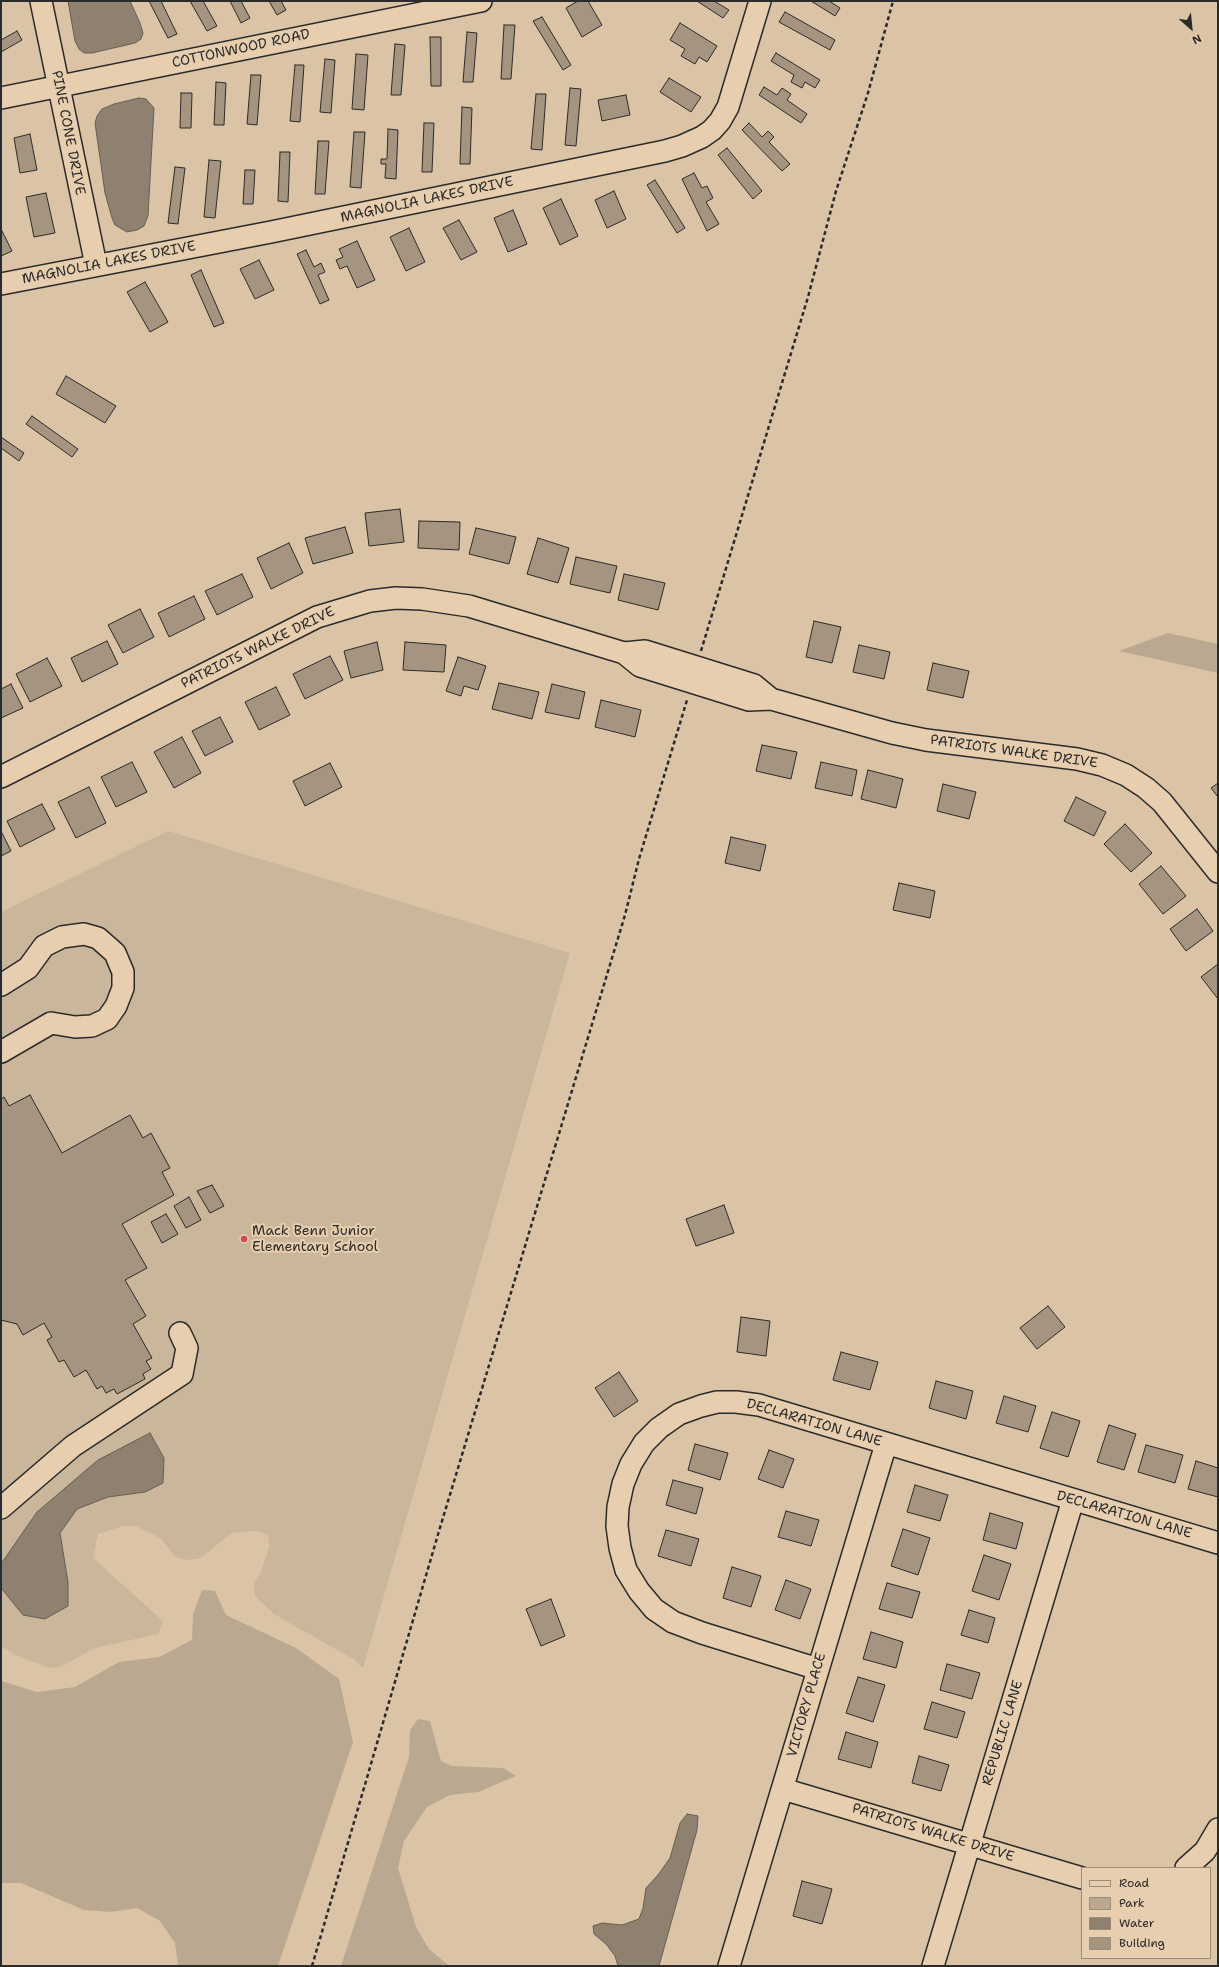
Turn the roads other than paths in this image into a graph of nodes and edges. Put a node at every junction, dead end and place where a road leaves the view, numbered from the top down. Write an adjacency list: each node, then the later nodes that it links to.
1 (41, 1): 4 (street, PINE CONE DRIVE)
2 (481, 1): 4 (street, COTTONWOOD ROAD)
3 (760, 1): 6 (street, MAGNOLIA LAKES DRIVE)
4 (58, 86): 5 (street, COTTONWOOD ROAD); 6 (street, PINE CONE DRIVE)
5 (1, 98)
6 (96, 265): 7 (street, MAGNOLIA LAKES DRIVE)
7 (1, 284)
8 (1, 777): 9 (street, PATRIOTS WALKE DRIVE)
9 (1218, 872)
10 (1, 985): 11 (street)
11 (1, 1052)
12 (180, 1333): 15 (street)
13 (886, 1444): 14 (street, DECLARATION LANE); 17 (street, VICTORY PLACE); 17 (street, DECLARATION LANE)
14 (1073, 1500): 16 (street, DECLARATION LANE); 20 (street, REPUBLIC LANE)
15 (1, 1508)
16 (1218, 1543)
17 (818, 1669): 18 (street, VICTORY PLACE)
18 (783, 1789): 20 (street, PATRIOTS WALKE DRIVE); 23 (street, VICTORY PLACE)
19 (1218, 1829): 21 (street)
20 (970, 1844): 22 (street, PATRIOTS WALKE DRIVE); 24 (street, REPUBLIC LANE)
21 (1187, 1867)
22 (1081, 1878)
23 (729, 1966)
24 (933, 1966)

